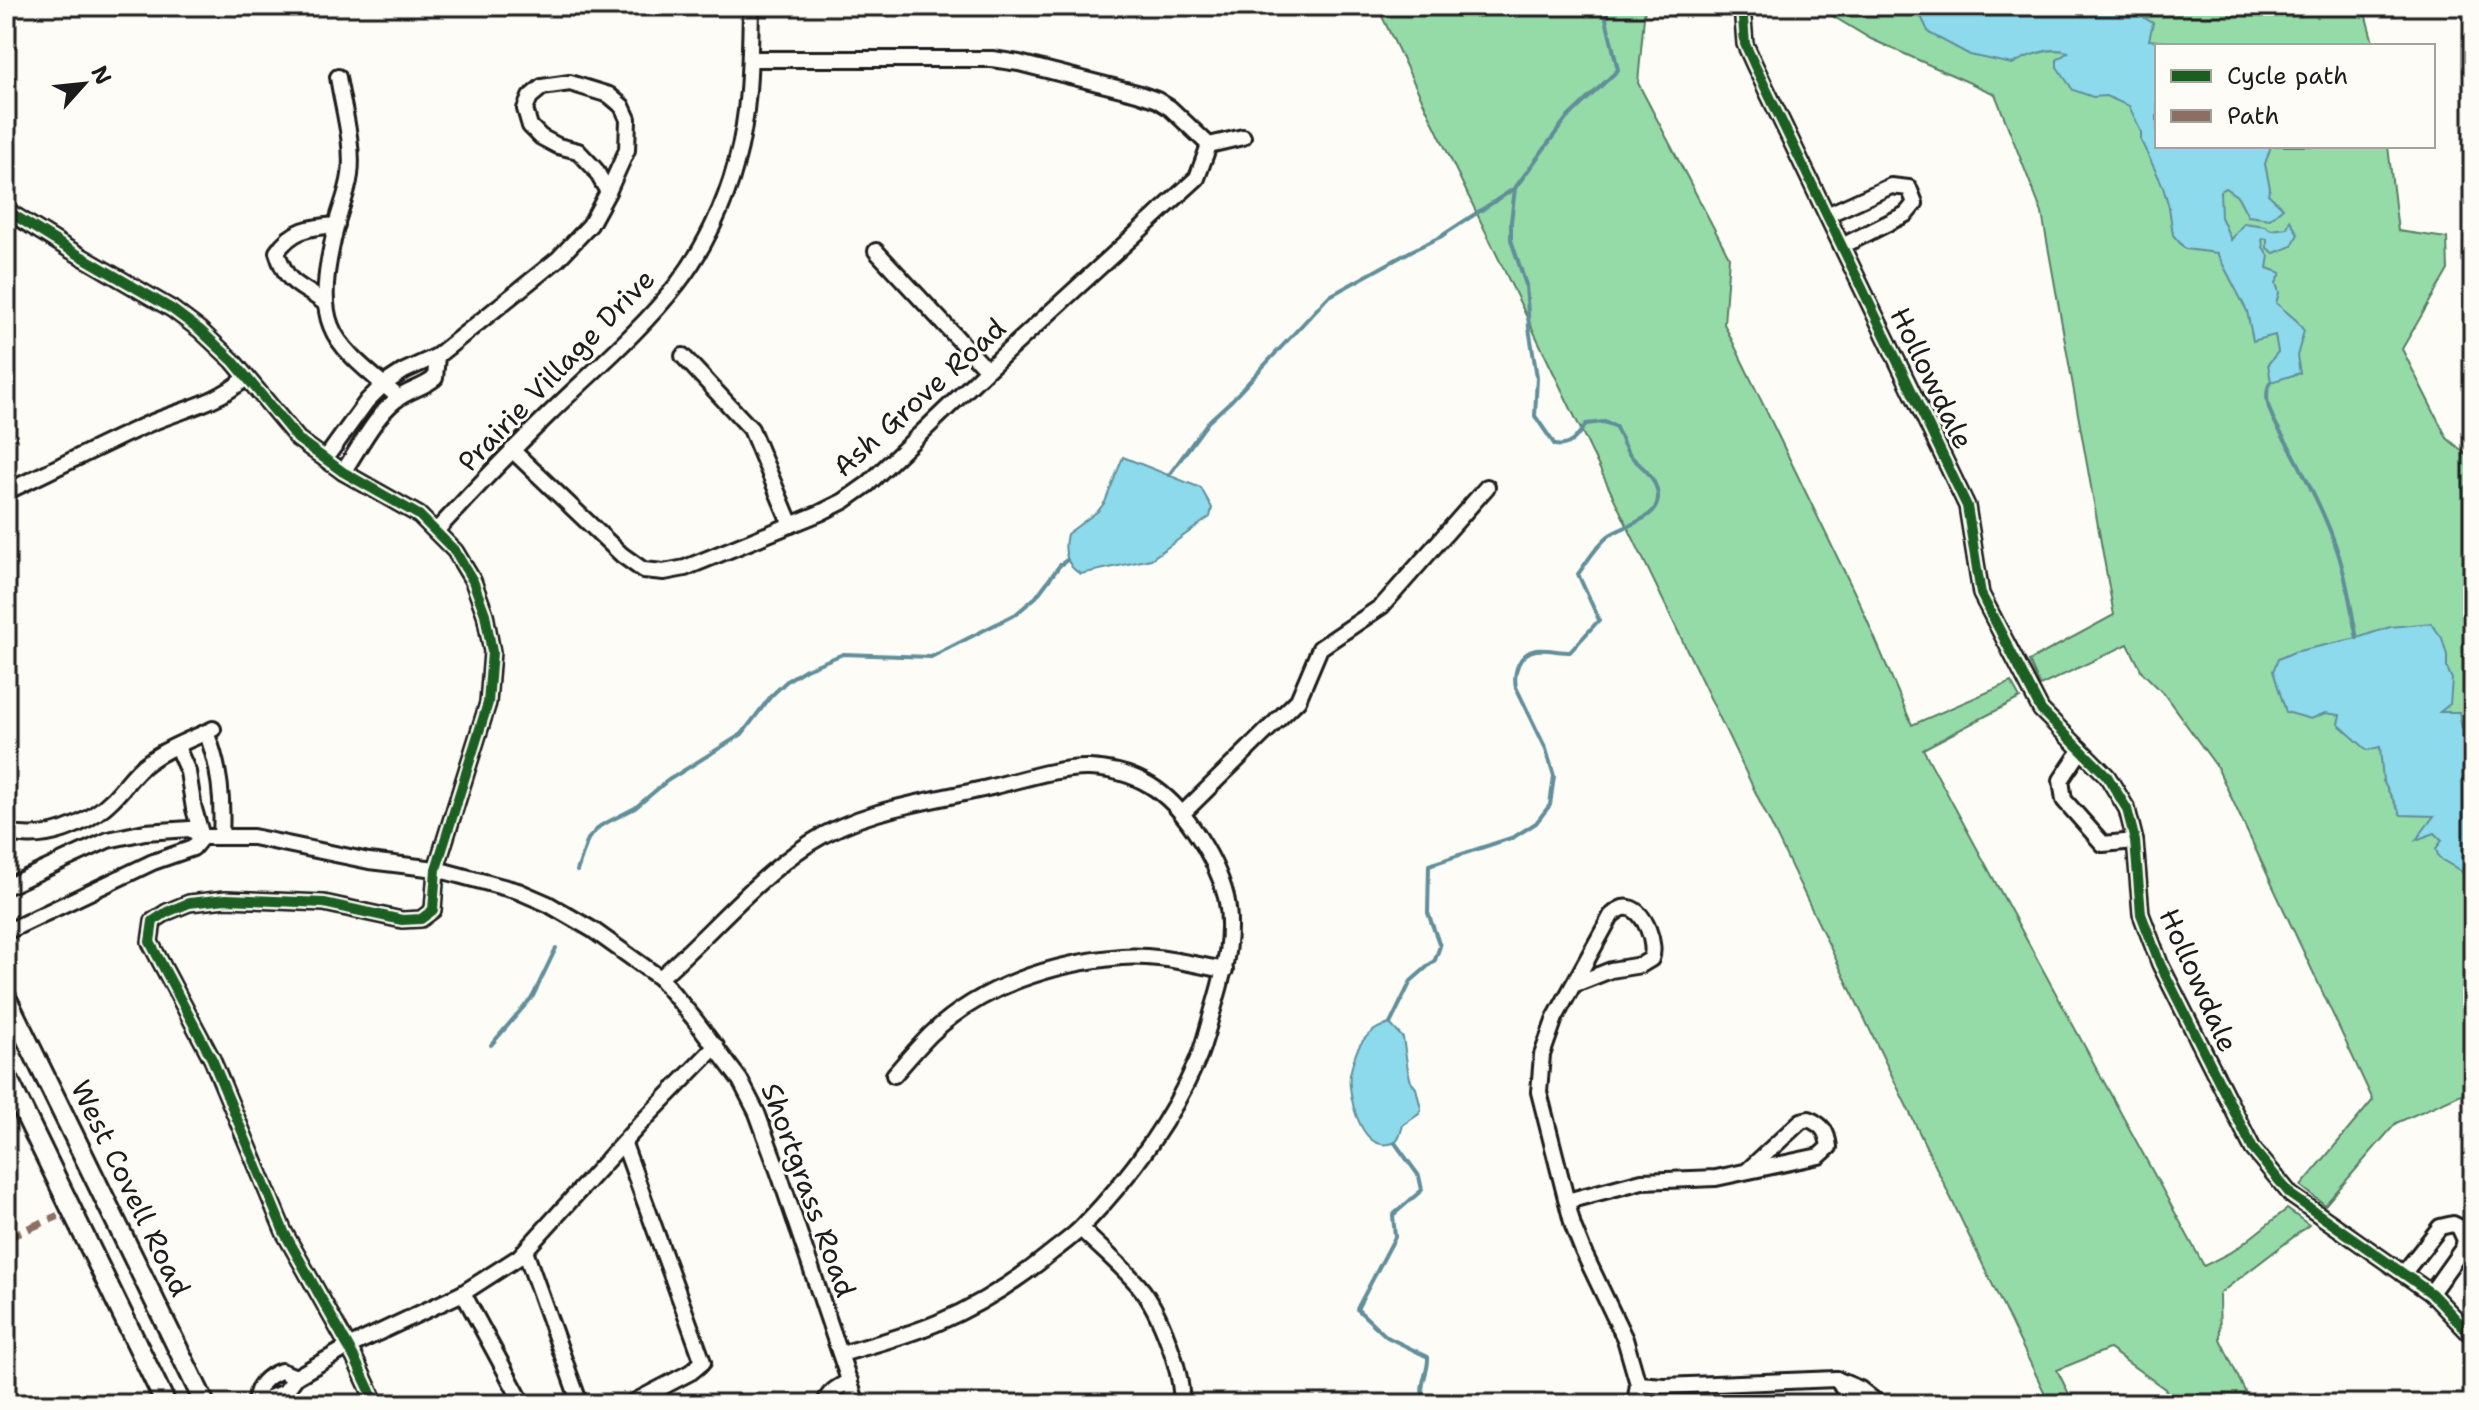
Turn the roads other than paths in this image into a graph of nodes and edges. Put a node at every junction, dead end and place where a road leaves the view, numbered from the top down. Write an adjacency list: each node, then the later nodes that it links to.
1 (751, 6): 3 (street, Prairie Village Drive)
2 (1742, 6): 9 (street, Hollowdale)
3 (750, 59): 6 (street); 22 (street, Prairie Village Drive)
4 (338, 77): 10 (street)
5 (1243, 137): 6 (street)
6 (1209, 145): 16 (street, Ash Grove Road)
7 (608, 192): 7 (street); 14 (street)
8 (6, 210): 17 (street)
9 (1827, 215): 11 (street, Hollowdale); 11 (street)
10 (337, 225): 13 (street); 13 (street)
11 (1842, 246): 30 (street, Hollowdale)
12 (876, 251): 16 (street)
13 (326, 304): 18 (street)
14 (437, 356): 18 (street); 19 (street)
15 (683, 356): 27 (street)
16 (987, 370): 27 (street, Ash Grove Road)
17 (246, 378): 23 (street); 26 (street)
18 (384, 384): 19 (street); 20 (street)
19 (398, 397): 21 (street)
20 (362, 409): 21 (street); 23 (street)
21 (378, 421): 24 (street)
22 (512, 450): 27 (street, Ash Grove Road); 28 (street, Prairie Village Drive)
23 (325, 459): 24 (street)
24 (343, 472): 28 (street)
25 (1487, 487): 33 (street)
26 (6, 492)
27 (791, 525)
28 (436, 531): 38 (street)
29 (177, 747): 31 (street); 32 (street); 34 (street)
30 (2081, 750): 37 (street, Hollowdale); 37 (street)
31 (220, 780): 32 (street); 36 (street)
32 (192, 787): 35 (street)
33 (1183, 813): 41 (street); 42 (street)
34 (6, 832)
35 (202, 837): 36 (street, Shortgrass Road); 39 (street, Shortgrass Road); 40 (street)
36 (221, 837): 38 (street, Shortgrass Road)
37 (2135, 841): 53 (street, Hollowdale)
38 (436, 869): 42 (street, Shortgrass Road); 57 (street)
39 (6, 887)
40 (6, 932)
41 (1225, 970): 47 (street); 51 (street)
42 (660, 978): 45 (street, Shortgrass Road)
43 (1573, 985): 43 (street); 50 (street)
44 (6, 997): 65 (street, West Covell Road)
45 (716, 1046): 48 (street); 58 (street, Shortgrass Road)
46 (6, 1075): 64 (street)
47 (894, 1075)
48 (624, 1144): 52 (street); 69 (street)
49 (1747, 1171): 49 (street); 50 (street)
50 (1567, 1201): 62 (street)
51 (1081, 1229): 58 (street); 72 (street)
52 (525, 1251): 54 (street); 68 (street)
53 (2403, 1274): 55 (street, Hollowdale); 55 (street)
54 (463, 1293): 57 (street); 67 (street)
55 (2431, 1293): 56 (street, Hollowdale)
56 (2473, 1337)
57 (348, 1347): 59 (street); 66 (street)
58 (841, 1354): 61 (street, Shortgrass Road)
59 (296, 1377): 63 (street); 63 (street)
60 (1836, 1379): 62 (street); 74 (street); 75 (street)
61 (850, 1381): 70 (street); 71 (street, Shortgrass Road)
62 (1638, 1384): 73 (street)
63 (253, 1402)
64 (166, 1404)
65 (205, 1404)
66 (376, 1404)
67 (523, 1404)
68 (580, 1404)
69 (630, 1404)
70 (825, 1404)
71 (857, 1404)
72 (1181, 1404)
73 (1635, 1404)
74 (1852, 1404)
75 (1879, 1404)

